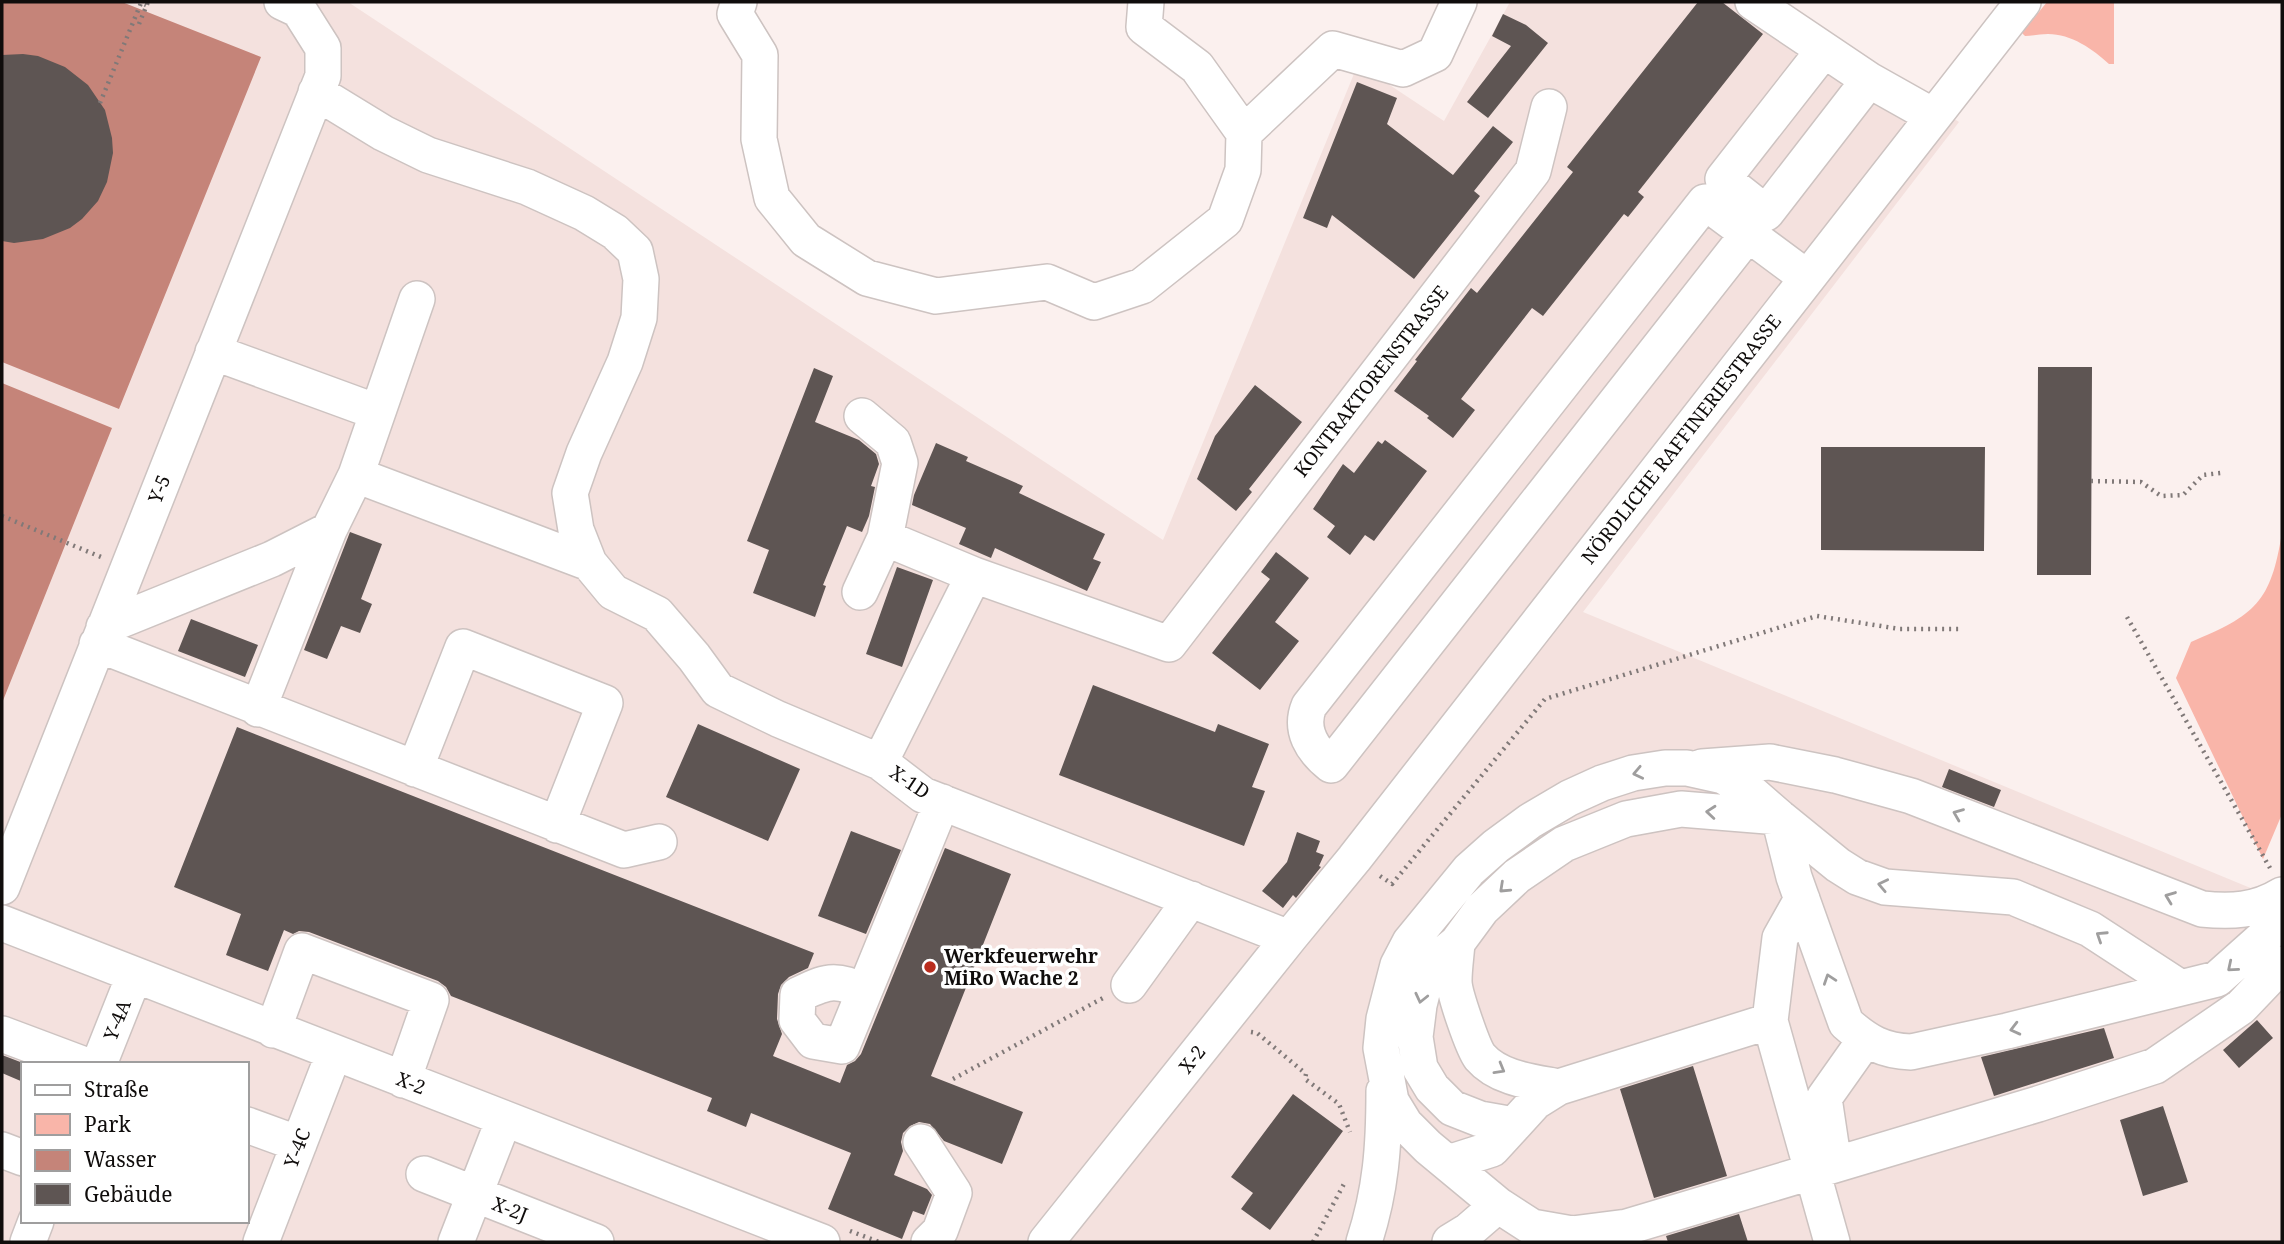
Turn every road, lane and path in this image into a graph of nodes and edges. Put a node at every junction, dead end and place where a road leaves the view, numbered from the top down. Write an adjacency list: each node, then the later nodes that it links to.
1 (282, 2): 11 (street, Y-5)
2 (739, 2): 15 (street)
3 (1146, 2): 15 (street)
4 (1459, 2): 15 (street)
5 (1753, 2): 9 (street)
6 (2023, 2): 14 (street, NÖRDLICHE RAFFINERIESTRASSE)
7 (147, 4): 8 (path); 12 (path)
8 (139, 24)
9 (1824, 50): 10 (street); 10 (street)
10 (1869, 80): 14 (street)
11 (316, 92): 19 (street, Y-5); 28 (street)
12 (100, 103)
13 (1549, 107): 30 (street, KONTRAKTORENSTRASSE)
14 (1933, 116): 17 (street, NÖRDLICHE RAFFINERIESTRASSE)
15 (1244, 133)
16 (1748, 234): 16 (street); 17 (street)
17 (1807, 277): 43 (street, NÖRDLICHE RAFFINERIESTRASSE)
18 (417, 299): 20 (street)
19 (213, 352): 20 (street); 29 (street, Y-5)
20 (377, 412): 23 (street)
21 (862, 416): 27 (street)
22 (2221, 473): 24 (path)
23 (356, 475): 26 (street); 28 (street)
24 (2091, 481)
25 (2, 516): 29 (path)
26 (329, 530): 34 (street); 35 (street)
27 (885, 538): 30 (street); 31 (street)
28 (589, 563): 36 (street)
29 (128, 568): 34 (street, Y-5)
30 (974, 575): 36 (street, X-1D)
31 (860, 593)
32 (2127, 617): 44 (path)
33 (1959, 629): 43 (path)
34 (101, 635): 35 (street); 45 (street, Y-5)
35 (258, 709): 38 (street)
36 (880, 762): 39 (street, X-1D)
37 (1687, 768): 40 (street); 44 (street, one-way to 37); 64 (street, one-way to 64)
38 (415, 769): 41 (street); 41 (street)
39 (942, 802): 46 (street, X-1D); 56 (street)
40 (1779, 817): 47 (street); 51 (street, one-way to 51); 55 (street, one-way to 40)
41 (557, 825): 42 (street)
42 (659, 842)
43 (1347, 868): 50 (street, X-2)
44 (2279, 883)
45 (2, 887)
46 (1191, 899): 50 (street, X-1D); 54 (street)
47 (1802, 899): 57 (street); 60 (street, one-way to 47)
48 (2282, 921): 55 (street, one-way to 55)
49 (2, 923): 53 (street, X-2)
50 (1289, 938): 91 (street, X-2)
51 (1457, 943): 68 (street, one-way to 68); 71 (street, one-way to 71)
52 (2282, 964): 78 (street)
53 (134, 976): 58 (street, X-2); 63 (street, Y-4A)
54 (1129, 985): 65 (path)
55 (2179, 987): 60 (street, one-way to 60)
56 (864, 992)
57 (1770, 1021): 68 (street); 78 (street)
58 (274, 1030): 61 (street, X-2); 67 (street)
59 (2, 1034): 62 (street)
60 (1866, 1040): 78 (street)
61 (334, 1053): 67 (street, X-2); 74 (street, Y-4C)
62 (77, 1062)
63 (100, 1062)
64 (1383, 1070): 77 (street); 93 (street)
65 (953, 1079)
66 (1305, 1079): 73 (path)
67 (403, 1080): 69 (street, X-2)
68 (1559, 1087): 71 (street)
69 (504, 1119): 81 (street); 89 (street, X-2)
70 (248, 1125): 74 (street)
71 (1514, 1125): 77 (street)
72 (921, 1142): 90 (street)
73 (1349, 1142)
74 (299, 1144): 86 (street, Y-4C)
75 (2, 1150): 76 (street)
76 (21, 1157)
77 (1448, 1163): 82 (street)
78 (1823, 1168): 84 (street); 95 (street)
79 (424, 1174): 81 (street, X-2J)
80 (1348, 1177): 92 (path)
81 (475, 1195): 87 (street); 88 (street, X-2J)
82 (1498, 1205): 84 (street); 94 (street)
83 (35, 1223): 85 (street)
84 (1538, 1234)
85 (28, 1242)
86 (261, 1242)
87 (456, 1242)
88 (596, 1242)
89 (822, 1242)
90 (929, 1242)
91 (1046, 1242)
92 (1313, 1242)
93 (1364, 1242)
94 (1450, 1242)
95 (1832, 1242)

